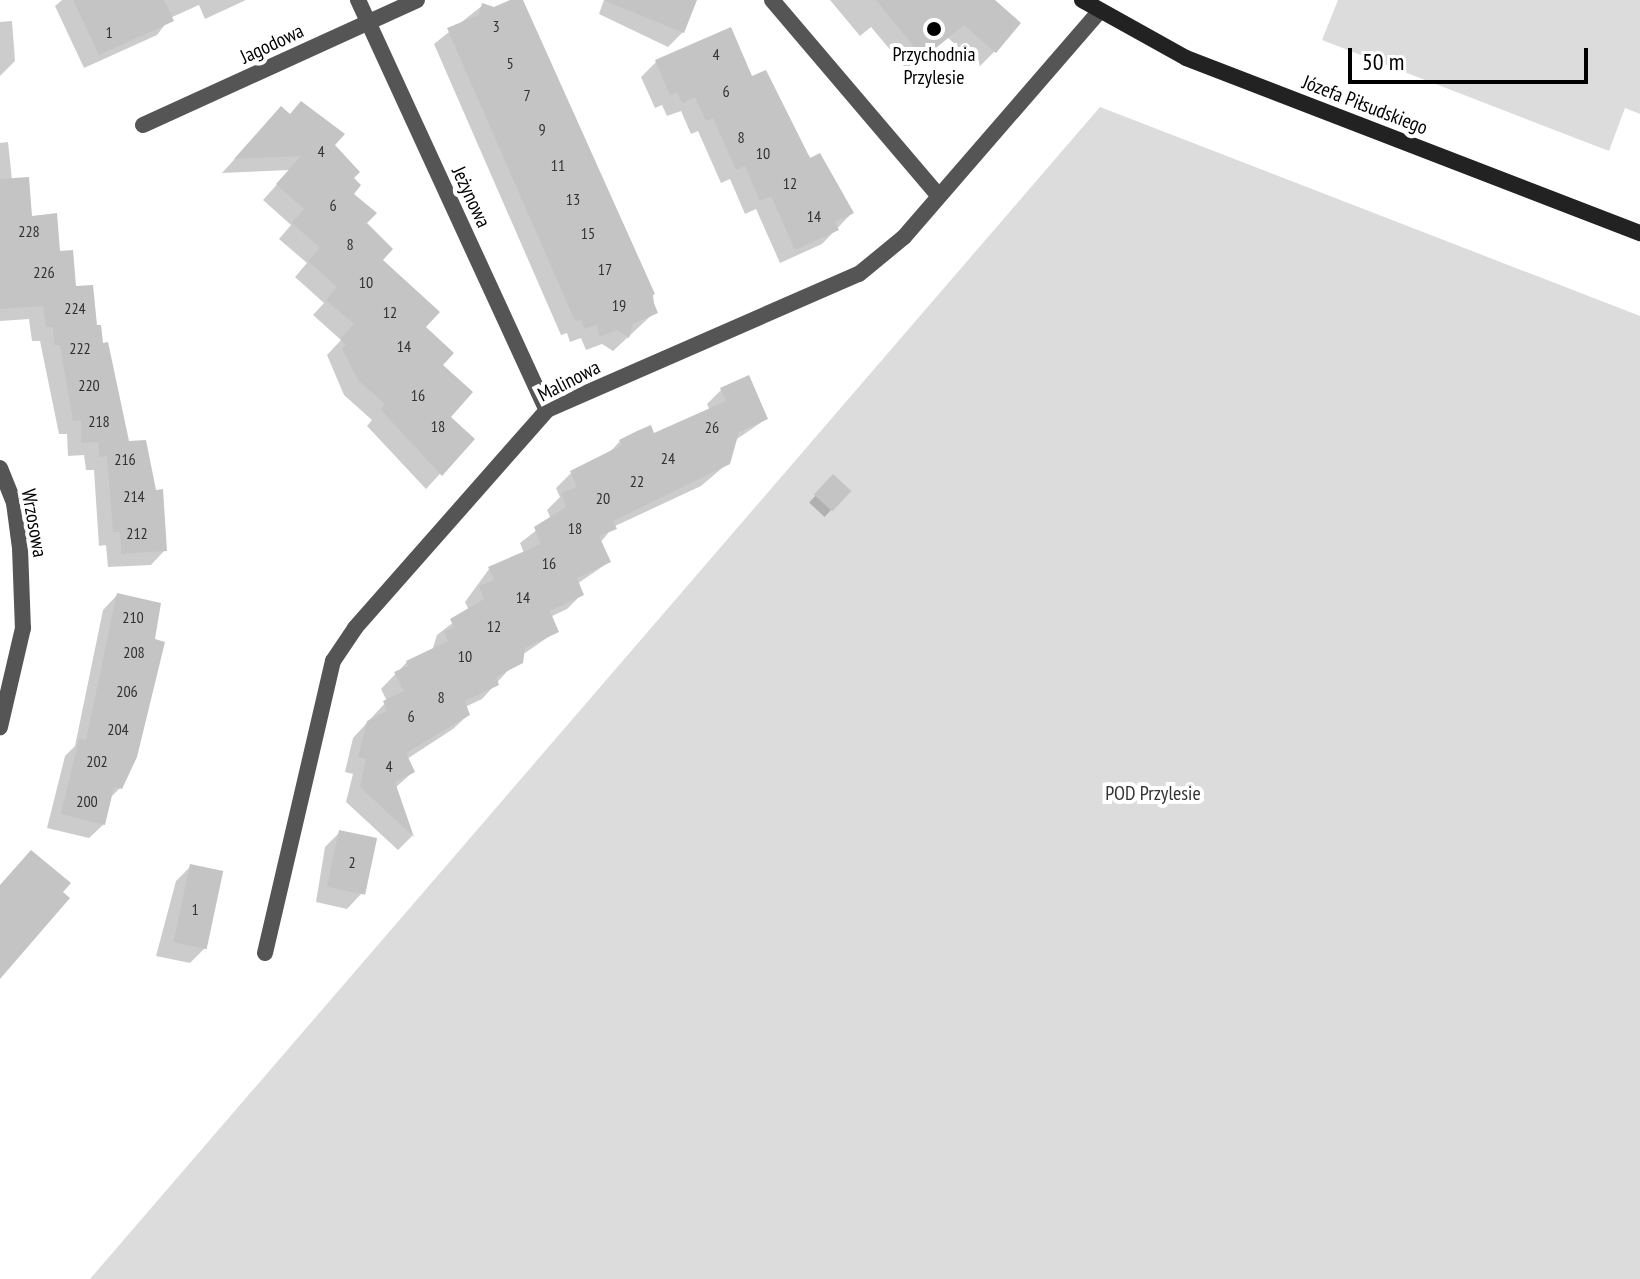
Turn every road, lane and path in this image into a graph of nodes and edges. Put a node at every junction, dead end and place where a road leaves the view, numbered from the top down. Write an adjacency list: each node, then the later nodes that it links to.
1 (358, 0): 6 (street, Jeżynowa)
2 (417, 0): 6 (street, Jagodowa)
3 (772, 0): 8 (street)
4 (1082, 0): 5 (street, Józefa Piłsudskiego)
5 (1098, 13): 8 (street, Malinowa); 9 (street, Józefa Piłsudskiego)
6 (368, 21): 7 (street, Jagodowa); 10 (street, Jeżynowa)
7 (143, 125)
8 (939, 196): 10 (street, Malinowa)
9 (1640, 233)
10 (547, 410): 13 (street, Malinowa)
11 (0, 468): 12 (street, Wrzosowa)
12 (0, 727)
13 (265, 953)

